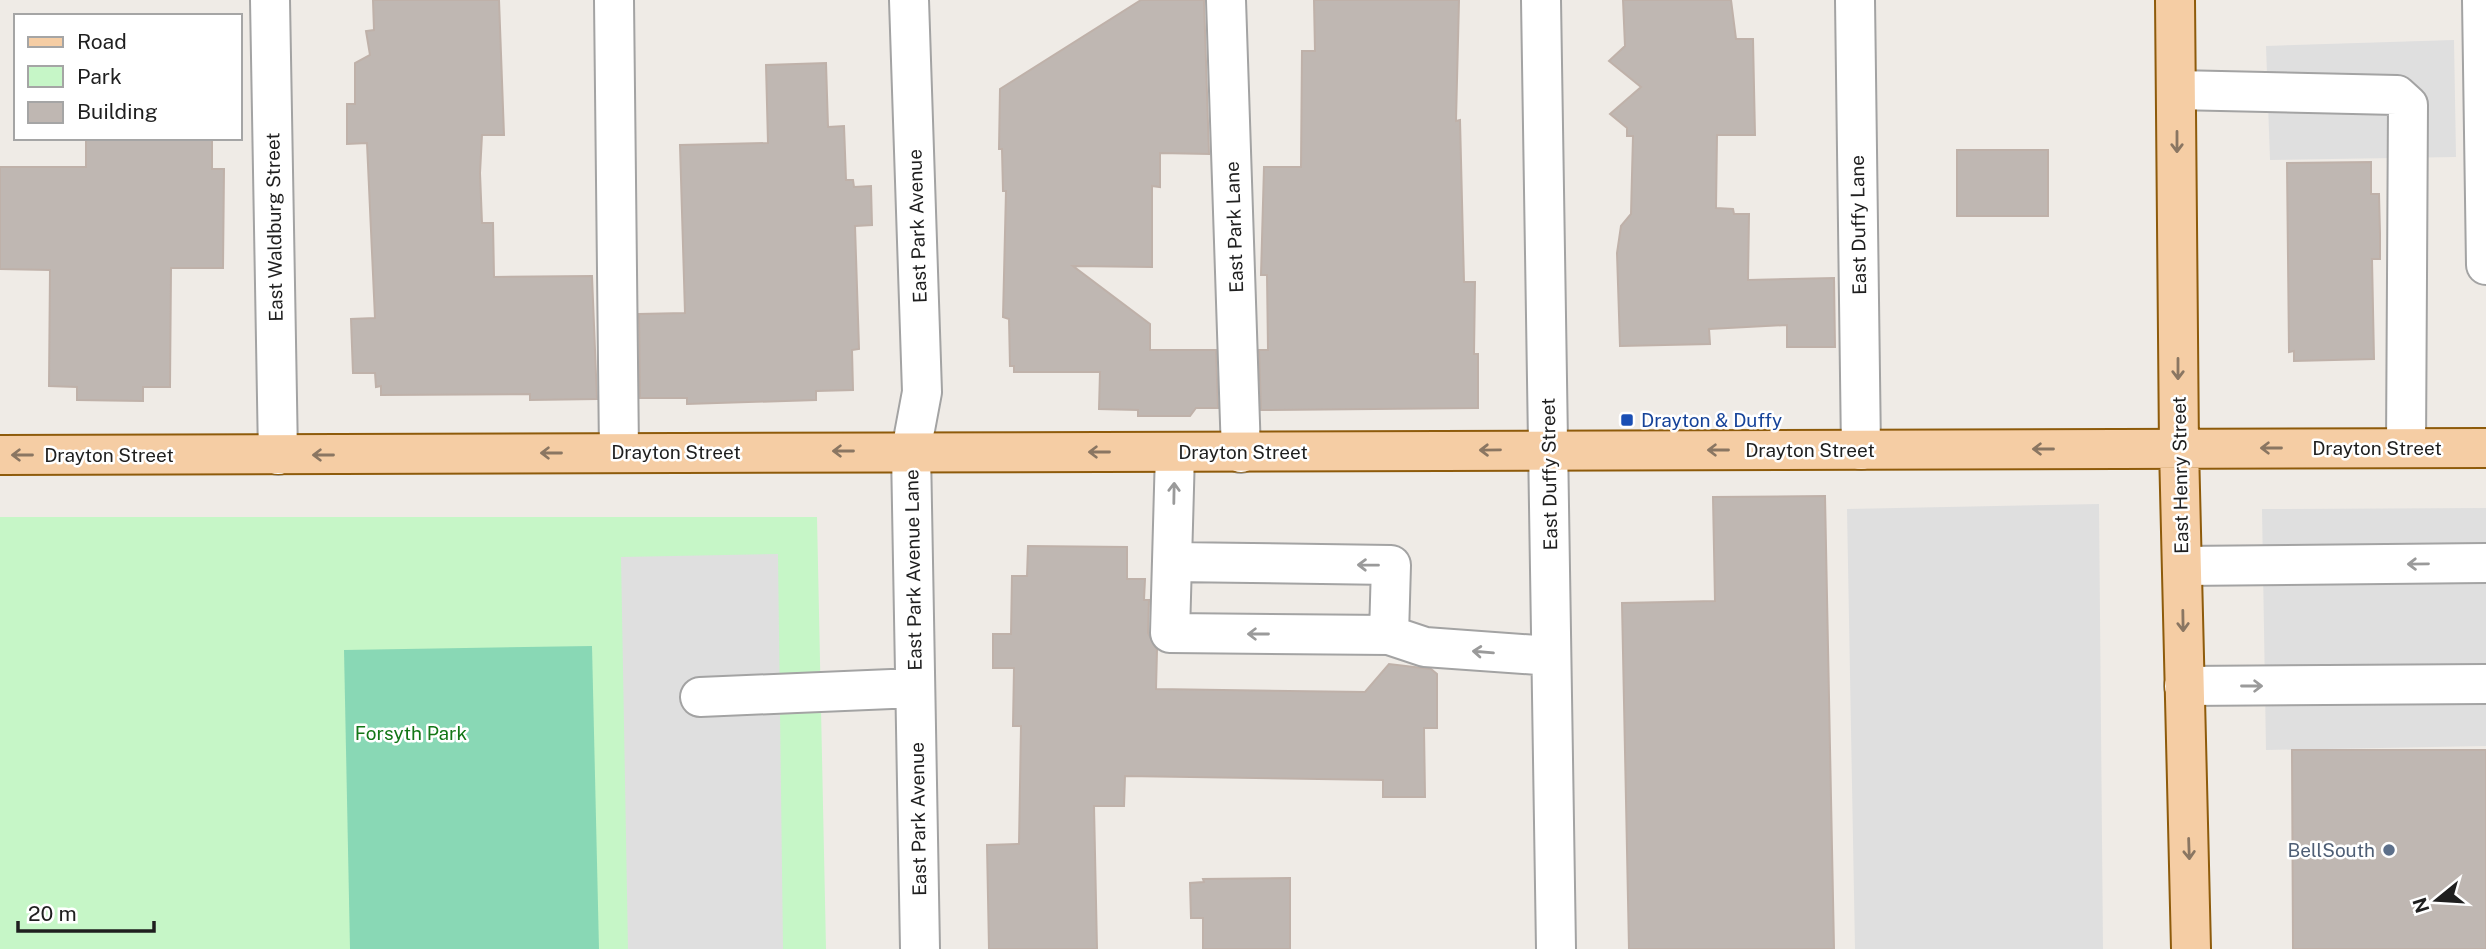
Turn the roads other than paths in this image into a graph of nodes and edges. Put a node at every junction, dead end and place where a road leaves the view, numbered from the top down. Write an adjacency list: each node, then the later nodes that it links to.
1 (270, 0): 21 (street, East Waldburg Street)
2 (614, 0): 17 (street)
3 (909, 0): 16 (street, East Park Avenue)
4 (1226, 0): 19 (street, East Park Lane)
5 (1541, 0): 14 (street, East Duffy Street)
6 (1855, 0): 15 (street, East Duffy Lane)
7 (2175, 0): 9 (main road, East Henry Street)
8 (2482, 0): 10 (street)
9 (2176, 90): 11 (main road, East Henry Street, one-way to 11); 12 (street)
10 (2486, 265)
11 (2179, 448): 12 (main road, Drayton Street, one-way to 11); 15 (main road, Drayton Street, one-way to 15); 24 (main road, East Henry Street)
12 (2406, 448): 13 (main road, Drayton Street)
13 (2486, 448)
14 (1548, 449): 15 (main road, Drayton Street, one-way to 14); 19 (main road, Drayton Street, one-way to 19); 26 (street, East Duffy Street)
15 (1861, 450)
16 (911, 451): 17 (main road, Drayton Street, one-way to 17); 18 (main road, Drayton Street, one-way to 16); 29 (street, East Park Avenue Lane)
17 (619, 452): 21 (main road, Drayton Street, one-way to 21)
18 (1175, 453): 19 (main road, Drayton Street); 22 (street, one-way to 18)
19 (1241, 453)
20 (0, 455): 21 (main road, Drayton Street, one-way to 20)
21 (278, 455)
22 (1172, 562): 25 (street, one-way to 22); 25 (street, one-way to 22)
23 (2486, 563): 24 (street, one-way to 24)
24 (2182, 566): 28 (main road, East Henry Street, one-way to 28)
25 (1389, 635): 26 (street, one-way to 25)
26 (1551, 656): 32 (street, East Duffy Street)
27 (2486, 684): 28 (street, one-way to 27)
28 (2184, 686): 33 (main road, East Henry Street, one-way to 33)
29 (915, 688): 30 (street); 31 (street, East Park Avenue)
30 (700, 697)
31 (920, 949)
32 (1556, 949)
33 (2191, 949)

